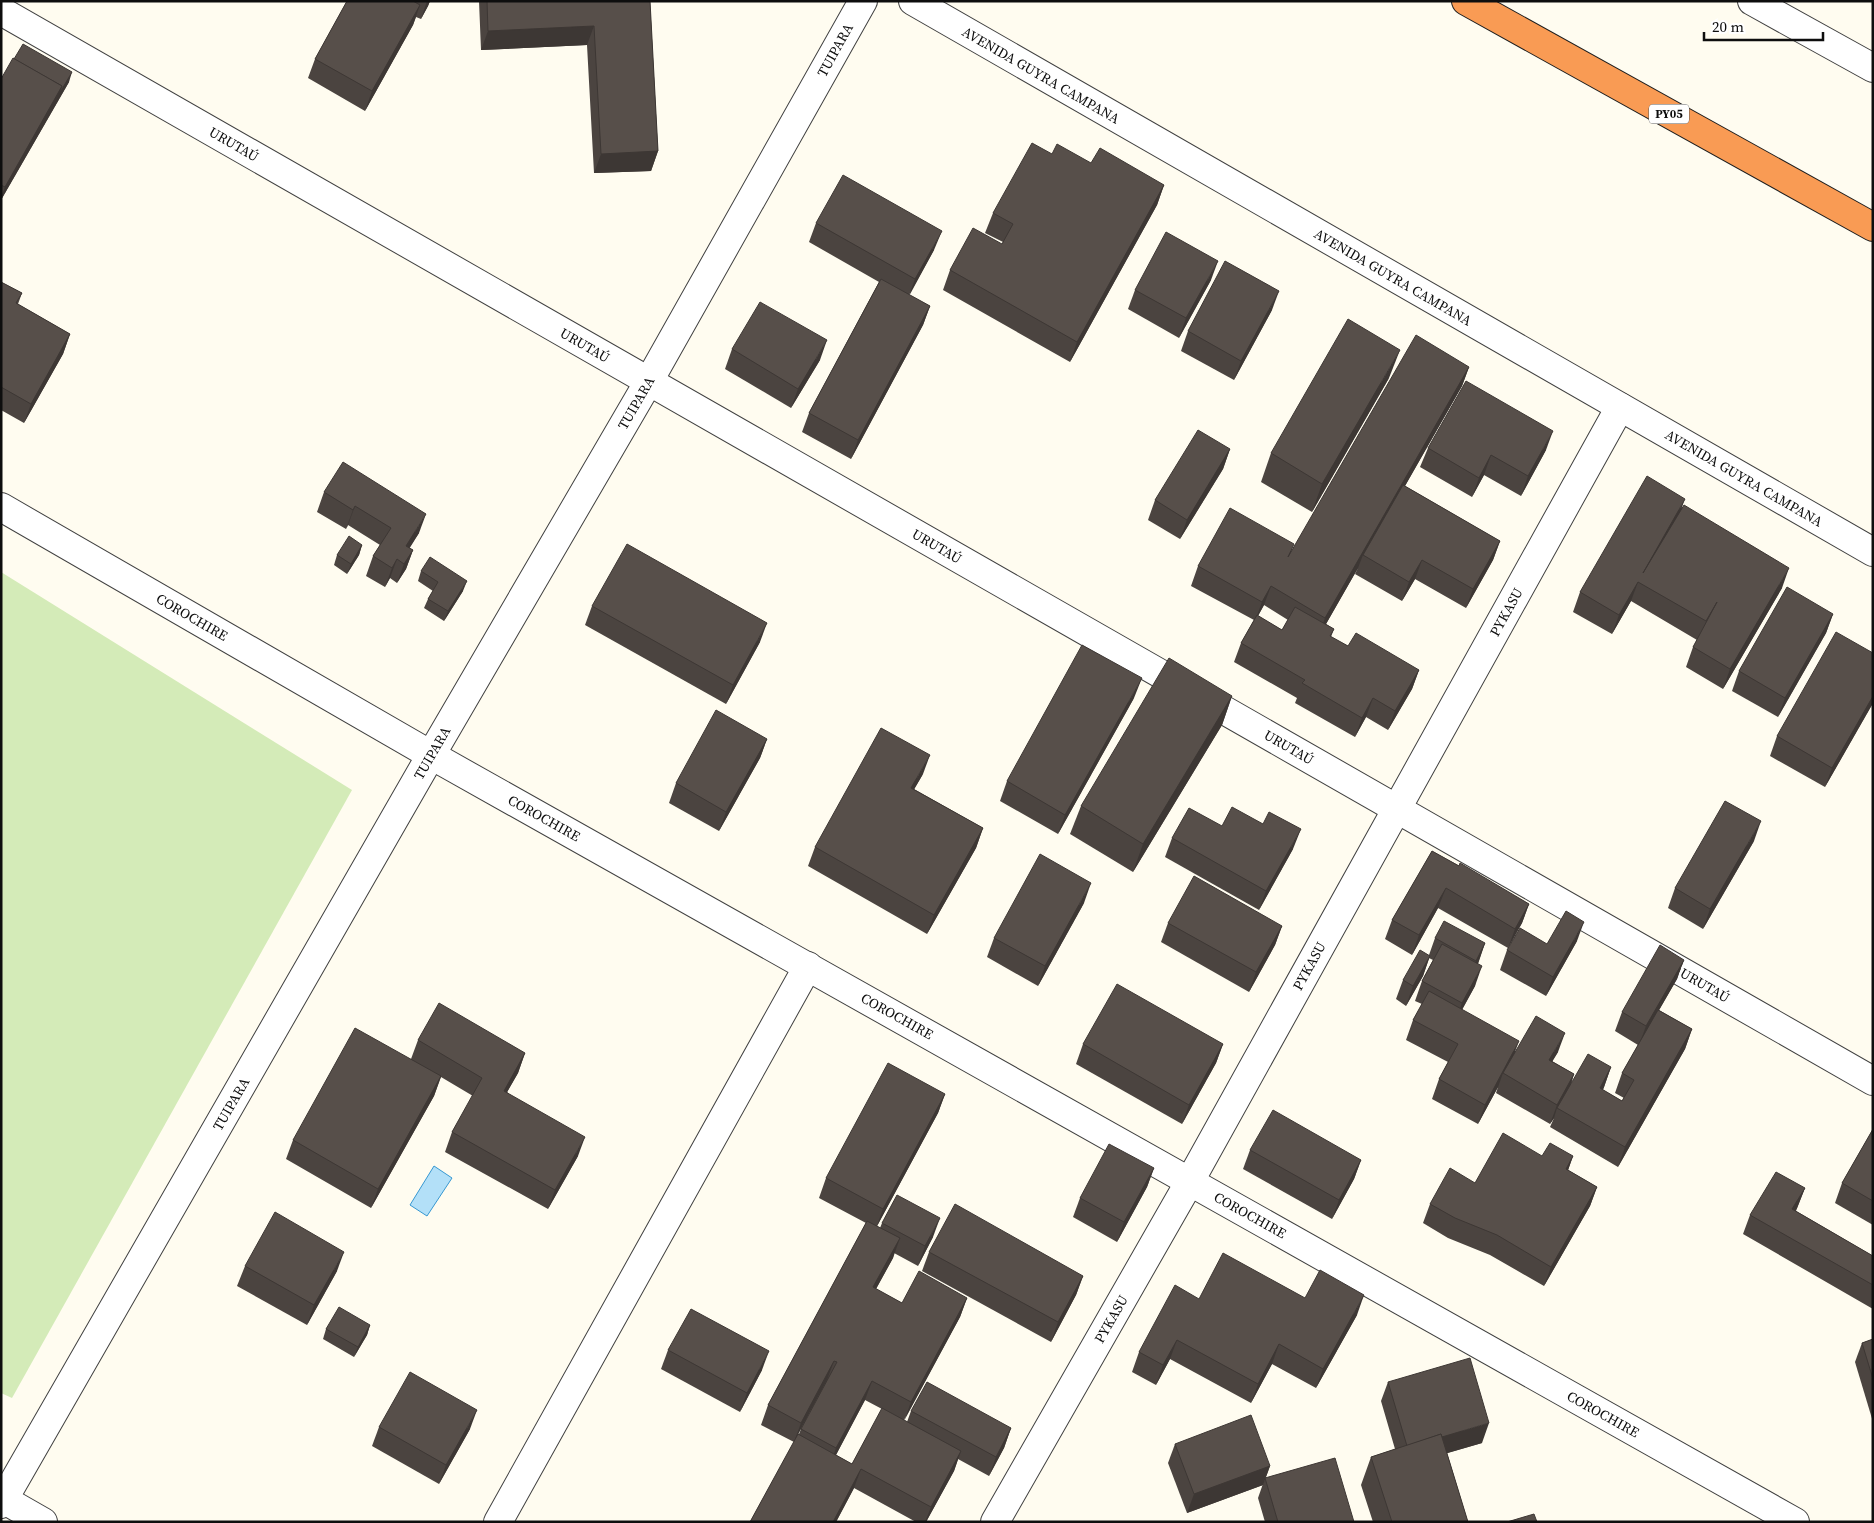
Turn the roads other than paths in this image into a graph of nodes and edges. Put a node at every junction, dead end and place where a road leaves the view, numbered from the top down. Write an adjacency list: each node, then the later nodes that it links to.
1 (863, 1): 8 (street, TUIPARA)
2 (913, 1): 9 (street, AVENIDA GUYRA CAMPANA)
3 (1466, 1): 7 (highway, PY05)
4 (1752, 1): 6 (street)
5 (1, 11): 8 (street, URUTAÚ)
6 (1873, 68)
7 (1873, 227)
8 (649, 381): 12 (street, TUIPARA); 13 (street, URUTAÚ)
9 (1620, 407): 11 (street, AVENIDA GUYRA CAMPANA); 13 (street, PYKASU)
10 (1, 507): 12 (street, COROCHIRE)
11 (1873, 552)
12 (431, 754): 14 (street, COROCHIRE); 17 (street, TUIPARA)
13 (1397, 808): 15 (street, URUTAÚ); 16 (street, PYKASU)
14 (808, 966): 16 (street, COROCHIRE); 19 (street)
15 (1873, 1081)
16 (1190, 1181): 20 (street, PYKASU); 21 (street, COROCHIRE)
17 (2, 1501): 18 (street)
18 (43, 1522)
19 (498, 1522)
20 (995, 1522)
21 (1795, 1522)

